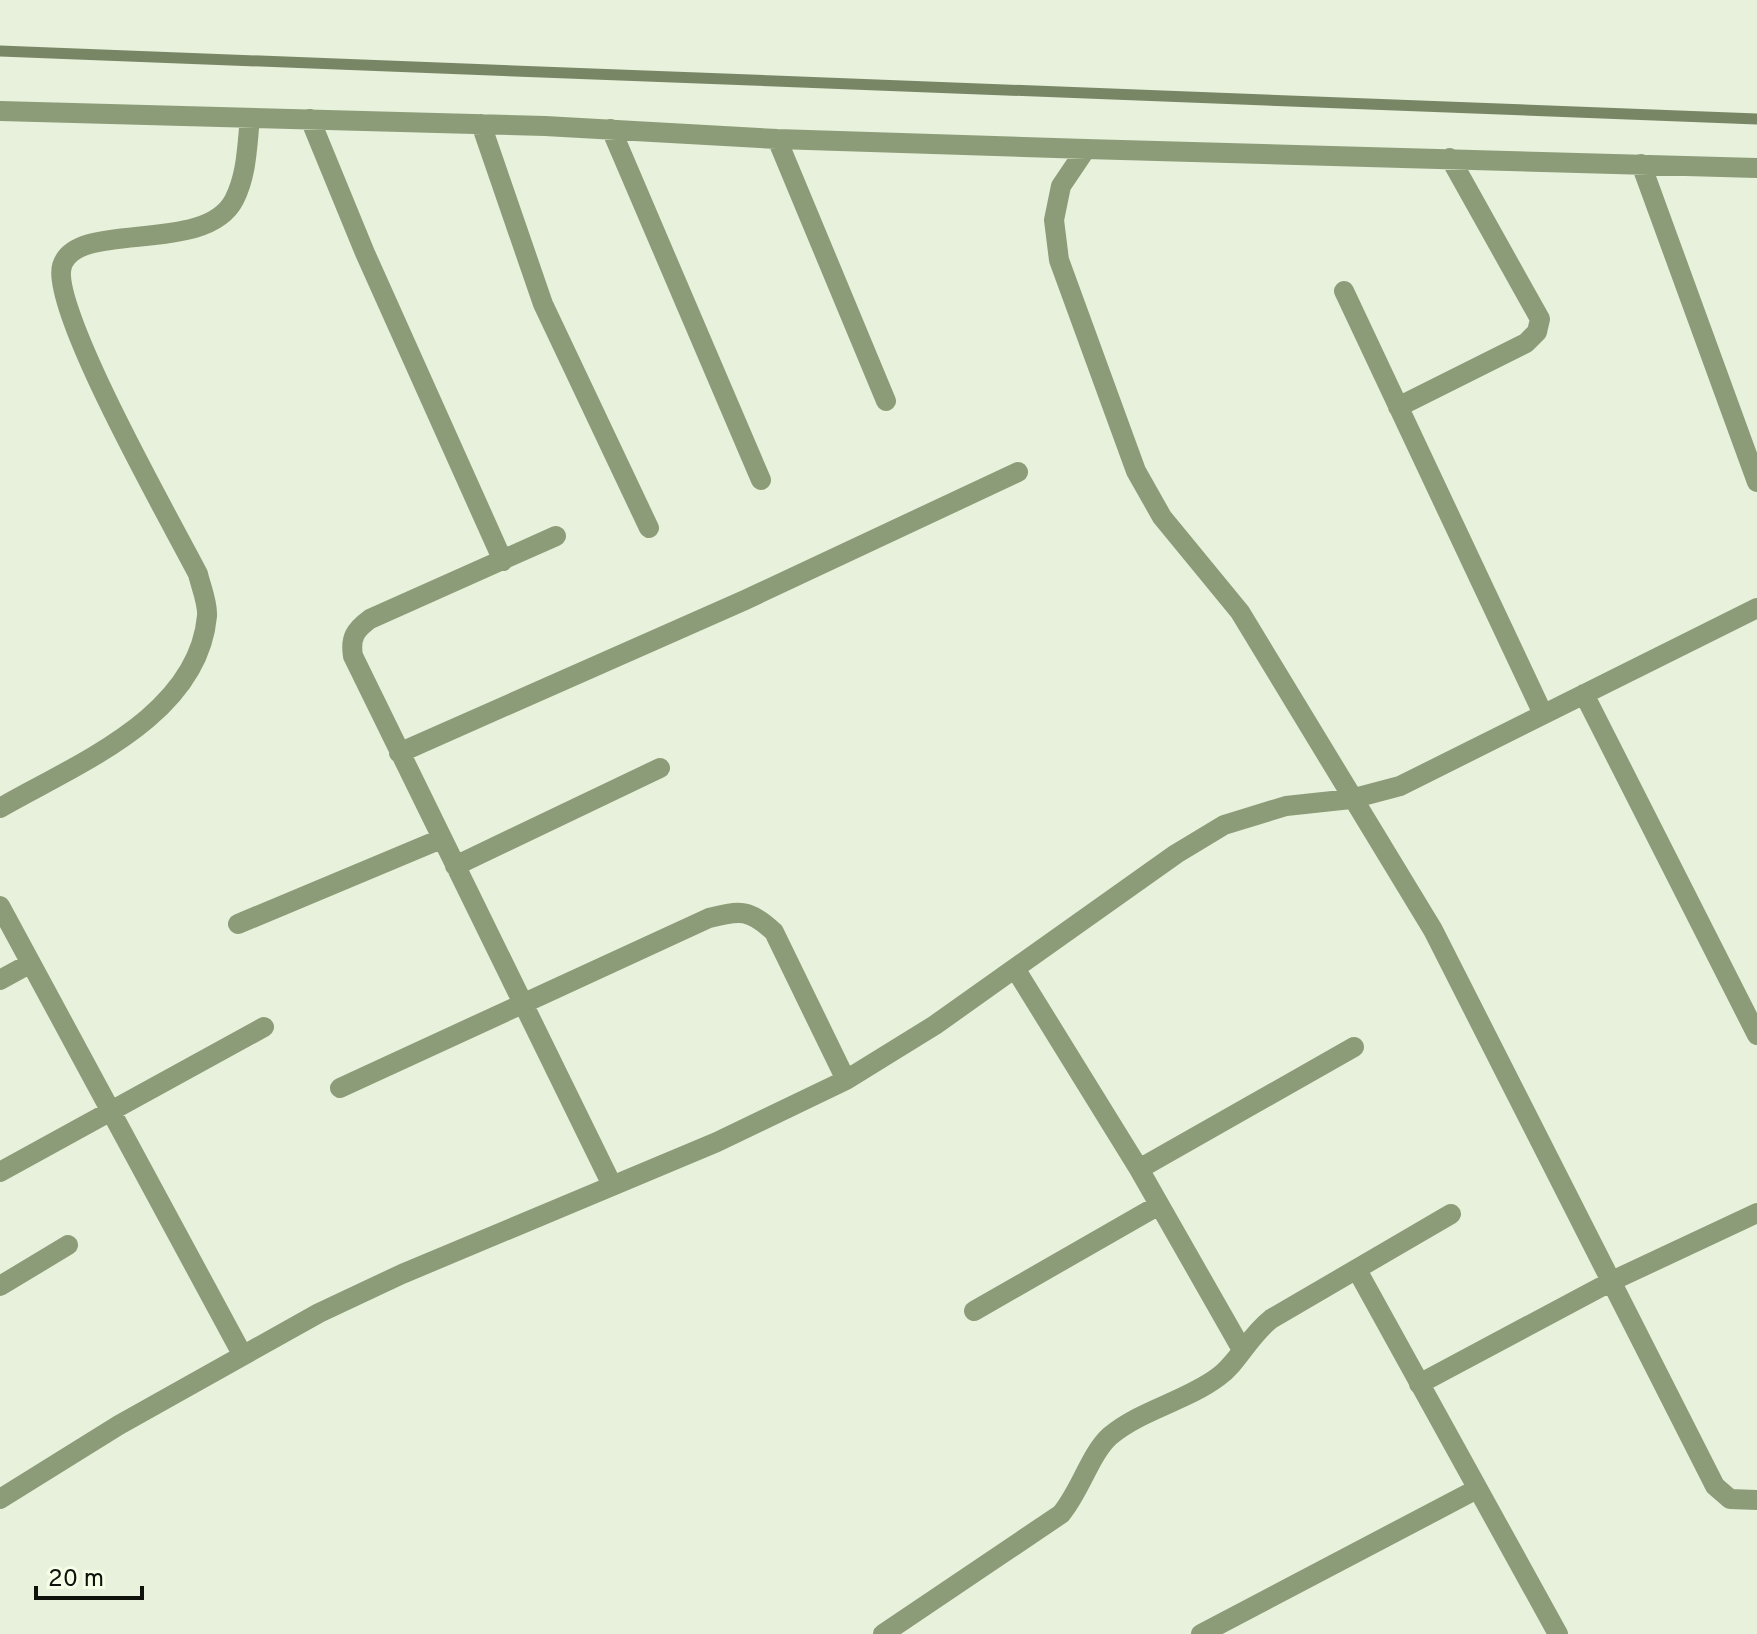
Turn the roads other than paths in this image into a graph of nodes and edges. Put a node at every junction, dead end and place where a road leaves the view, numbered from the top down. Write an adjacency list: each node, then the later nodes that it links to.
1 (0, 111): 2 (street)
2 (250, 118): 3 (street); 26 (street)
3 (310, 119): 4 (street); 19 (street)
4 (481, 124): 5 (street); 17 (street)
5 (611, 129): 6 (street); 15 (street)
6 (777, 139): 7 (street); 12 (street)
7 (1086, 149): 8 (street); 25 (street)
8 (1450, 158): 9 (street); 13 (street)
9 (1641, 164): 10 (street); 16 (street)
10 (1757, 168)
11 (1344, 291): 13 (street)
12 (886, 401)
13 (1398, 407): 22 (street)
14 (1018, 472): 23 (street)
15 (761, 480)
16 (1757, 482)
17 (649, 528)
18 (556, 536): 19 (street)
19 (503, 561): 23 (street)
20 (1757, 608): 21 (street)
21 (1584, 694): 22 (street); 36 (street)
22 (1543, 714): 25 (street)
23 (399, 753): 27 (street)
24 (660, 768): 28 (street)
25 (1351, 799): 32 (street); 49 (street)
26 (0, 808)
27 (441, 839): 28 (street); 30 (street)
28 (455, 866): 34 (street)
29 (0, 906): 31 (street)
30 (238, 924)
31 (31, 963): 33 (street); 40 (street)
32 (1016, 970): 38 (street); 41 (street)
33 (0, 980)
34 (523, 1006): 38 (street); 39 (street); 43 (street)
35 (264, 1027): 40 (street)
36 (1757, 1035)
37 (1354, 1047): 41 (street)
38 (846, 1080): 43 (street)
39 (340, 1088)
40 (111, 1112): 42 (street); 53 (street)
41 (1139, 1169): 44 (street)
42 (0, 1172)
43 (612, 1185): 53 (street)
44 (1159, 1205): 51 (street); 52 (street)
45 (1757, 1213): 49 (street)
46 (1451, 1214): 48 (street)
47 (68, 1245): 50 (street)
48 (1357, 1270): 52 (street); 54 (street)
49 (1614, 1280): 54 (street); 57 (street)
50 (0, 1286)
51 (974, 1311)
52 (1241, 1348): 58 (street)
53 (242, 1354): 56 (street)
54 (1419, 1384): 55 (street)
55 (1477, 1489): 59 (street); 60 (street)
56 (0, 1499)
57 (1757, 1500)
58 (883, 1634)
59 (1201, 1634)
60 (1558, 1634)

